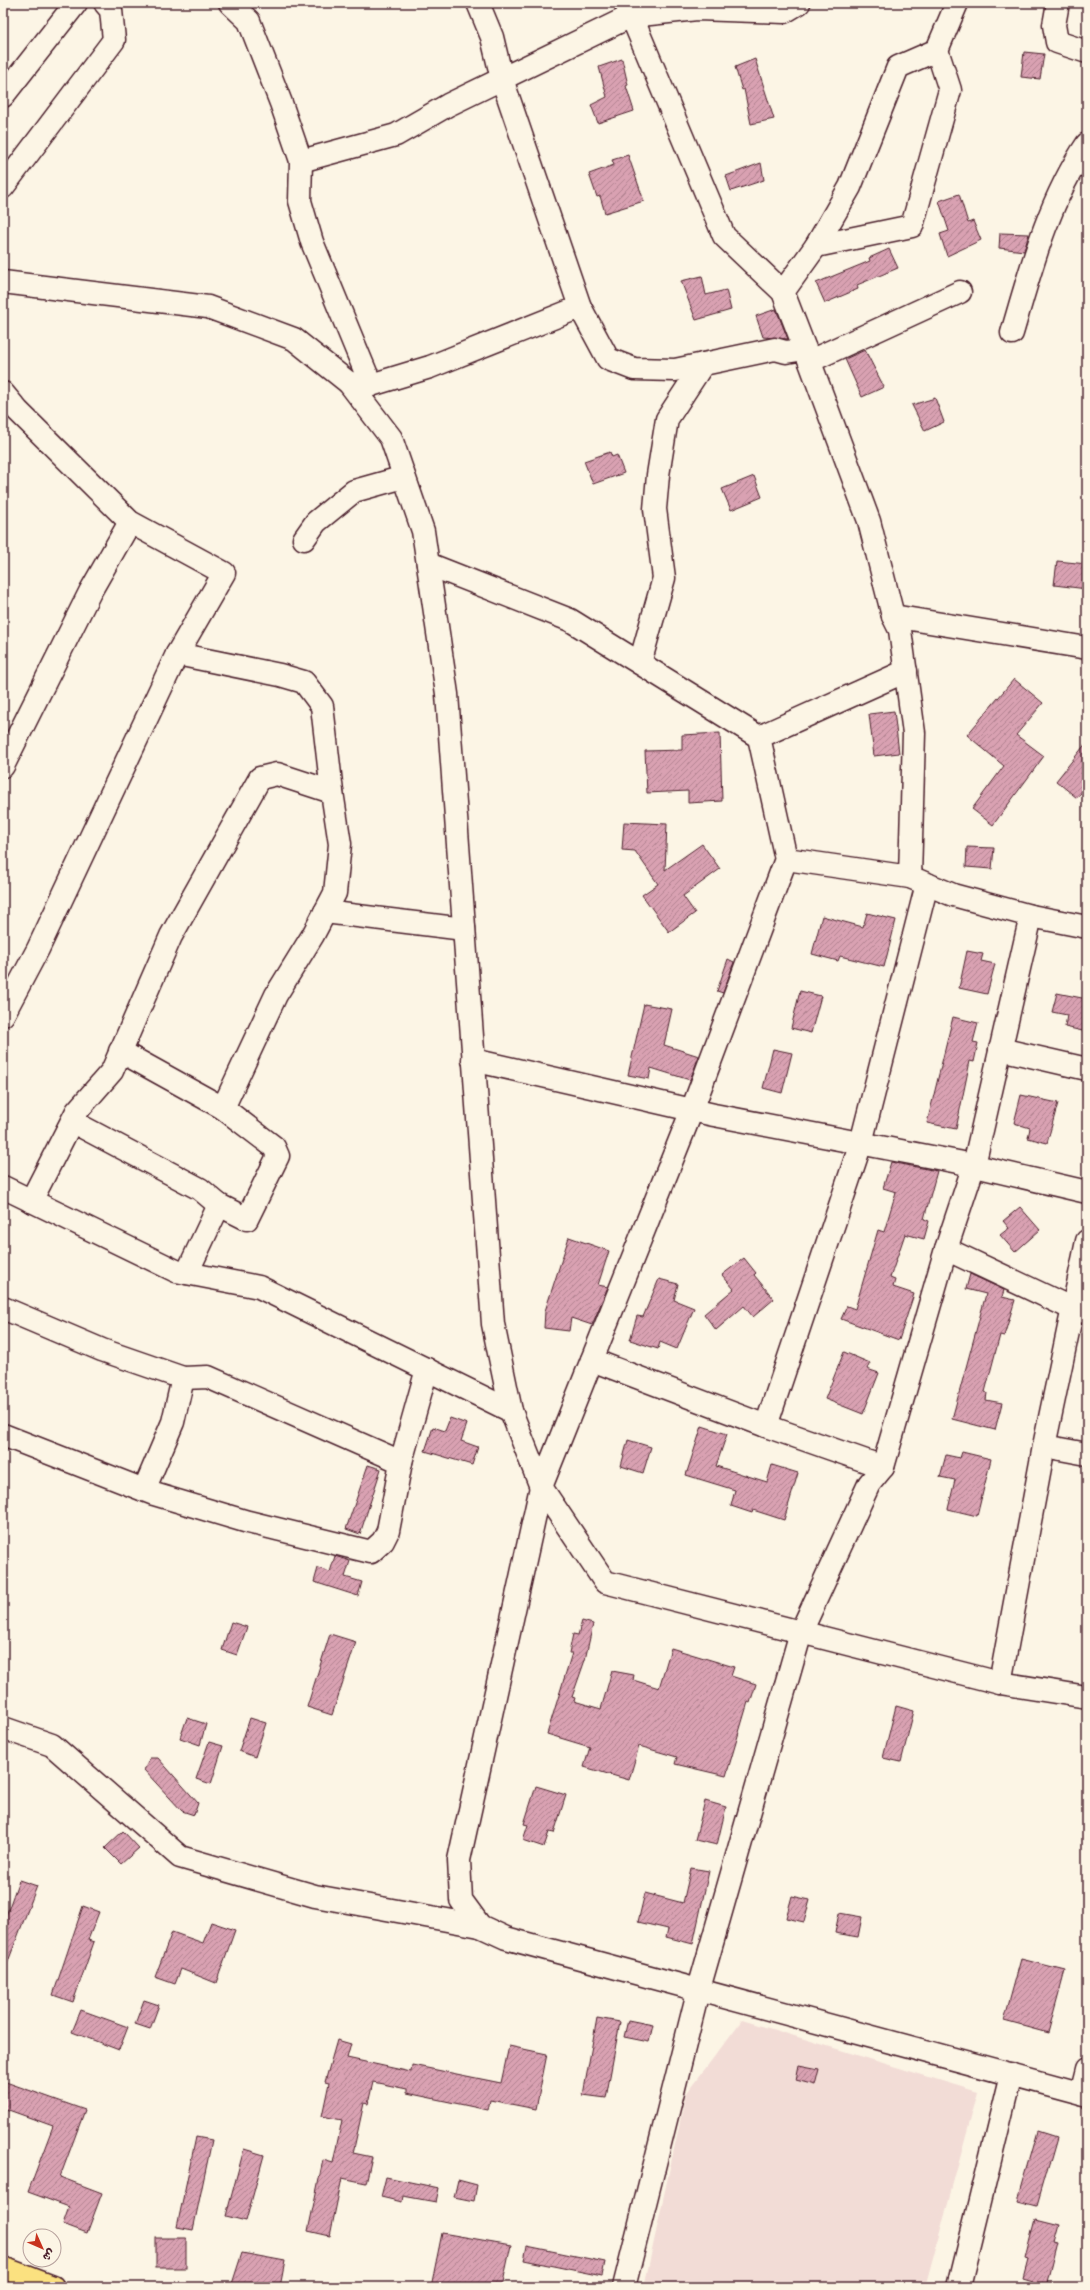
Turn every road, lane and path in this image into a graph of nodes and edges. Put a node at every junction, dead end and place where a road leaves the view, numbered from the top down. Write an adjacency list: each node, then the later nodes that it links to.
1 (76, 3): 12 (street)
2 (105, 3): 15 (street)
3 (230, 3): 14 (street)
4 (478, 3): 11 (street)
5 (799, 3): 8 (street)
6 (957, 3): 9 (street)
7 (1058, 3): 10 (street)
8 (629, 9): 11 (street); 18 (street)
9 (936, 50): 16 (street); 16 (street)
10 (1087, 52)
11 (502, 79): 14 (street); 20 (street)
12 (3, 96)
13 (1087, 144): 21 (street)
14 (301, 161): 25 (street)
15 (3, 187)
16 (816, 246): 18 (street)
17 (4, 283): 24 (street)
18 (783, 292): 22 (street)
19 (960, 292): 22 (street)
20 (580, 307): 23 (street); 25 (street)
21 (1012, 333)
22 (808, 355): 23 (street); 31 (street)
23 (703, 364): 34 (street)
24 (349, 384): 25 (street); 27 (street)
25 (371, 384)
26 (3, 393): 28 (street)
27 (404, 477): 29 (street); 30 (street)
28 (130, 522): 33 (street); 37 (street)
29 (304, 539)
30 (428, 564): 34 (street); 44 (street)
31 (893, 616): 32 (street); 35 (street)
32 (1087, 648)
33 (177, 654): 38 (street); 45 (street)
34 (640, 663): 36 (street)
35 (906, 670): 36 (street); 40 (street)
36 (759, 737): 39 (street)
37 (3, 766)
38 (332, 792): 41 (street); 47 (street)
39 (786, 859): 40 (street); 51 (street)
40 (919, 881): 42 (street); 53 (street)
41 (325, 912): 44 (street); 50 (street)
42 (1031, 916): 43 (street); 46 (street)
43 (1087, 927)
44 (464, 929): 48 (street)
45 (3, 1015)
46 (1000, 1049): 49 (street); 54 (street)
47 (120, 1051): 50 (street); 52 (street)
48 (473, 1060): 51 (street); 67 (street)
49 (1087, 1069)
50 (223, 1108): 58 (street)
51 (692, 1110): 53 (street); 64 (street)
52 (73, 1122): 57 (street); 58 (street)
53 (861, 1143): 54 (street); 68 (street)
54 (974, 1166): 56 (street); 60 (street)
55 (3, 1187): 57 (street)
56 (1087, 1192)
57 (31, 1201): 61 (street)
58 (219, 1204): 61 (street)
59 (1087, 1241): 63 (street)
60 (946, 1249): 63 (street); 73 (street)
61 (187, 1273): 65 (street)
62 (3, 1308): 66 (street)
63 (1080, 1311): 70 (street)
64 (592, 1360): 68 (street); 74 (street)
65 (427, 1369): 67 (street); 72 (street)
66 (182, 1378): 72 (street); 75 (street)
67 (511, 1411): 74 (street)
68 (766, 1426): 73 (street)
69 (3, 1435): 75 (street)
70 (1044, 1446): 71 (street); 77 (street)
71 (1087, 1454)
72 (401, 1462): 75 (street)
73 (883, 1467): 76 (street)
74 (541, 1487): 76 (street); 80 (street)
75 (144, 1490)
76 (802, 1632): 77 (street); 81 (street)
77 (1000, 1683): 78 (street)
78 (1087, 1697)
79 (3, 1728): 80 (street)
80 (480, 1926): 81 (street)
81 (698, 1992): 83 (street); 87 (street)
82 (1087, 2069): 84 (street)
83 (1011, 2074): 84 (street); 88 (street)
84 (1084, 2094)
85 (3, 2268): 86 (main road)
86 (53, 2287)
87 (624, 2287)
88 (959, 2287)

